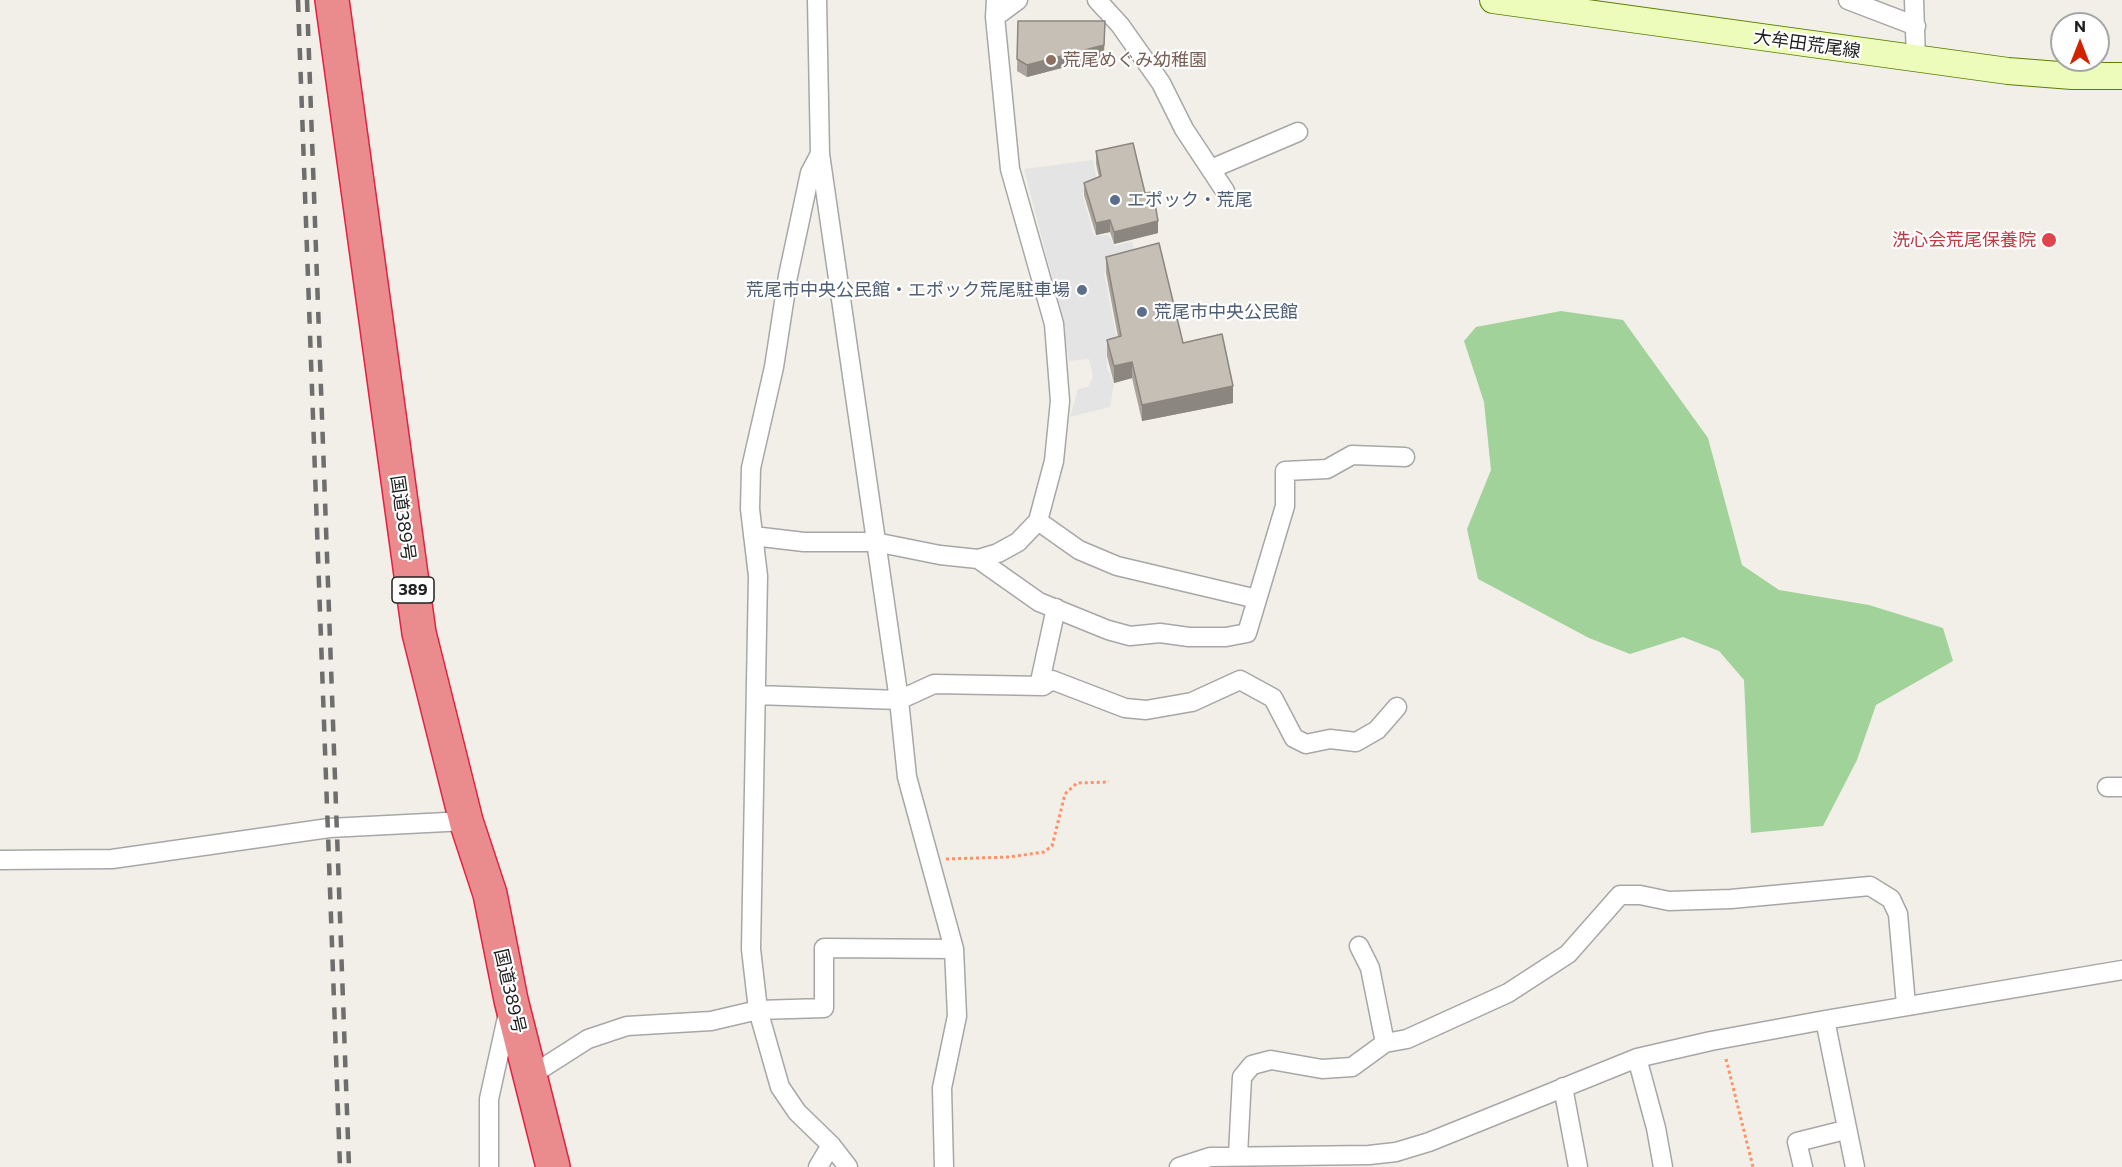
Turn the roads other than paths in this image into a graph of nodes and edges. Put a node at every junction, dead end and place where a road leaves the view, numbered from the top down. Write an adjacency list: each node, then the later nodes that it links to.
1 (332, 0): 27 (highway, 国道389号 / 389)
2 (817, 0): 13 (street)
3 (1018, 0): 8 (street)
4 (1097, 0): 14 (street)
5 (1493, 0): 10 (main road, 大牟田荒尾線)
6 (1848, 0): 9 (street)
7 (1914, 0): 9 (street)
8 (995, 9): 17 (street)
9 (1916, 26): 10 (street)
10 (1916, 60): 11 (main road, 大牟田荒尾線)
11 (2122, 76)
12 (1298, 132): 14 (street)
13 (820, 154): 18 (street); 19 (street)
14 (1211, 170): 15 (street)
15 (1225, 191)
16 (1405, 457): 21 (street)
17 (1038, 521): 20 (street); 21 (street)
18 (753, 536): 19 (street); 24 (street)
19 (875, 542): 20 (street); 25 (street)
20 (978, 559): 22 (street)
21 (1257, 599): 22 (street)
22 (1056, 608): 23 (street)
23 (1039, 686): 25 (street); 26 (street)
24 (758, 695): 25 (street); 34 (street)
25 (899, 700): 30 (street)
26 (1397, 707)
27 (466, 821): 28 (street); 32 (highway, 国道389号 / 389)
28 (0, 860)
29 (1359, 946): 36 (street)
30 (954, 949): 34 (street); 47 (street)
31 (2122, 970): 33 (street)
32 (511, 1000): 38 (highway, 国道389号 / 389); 43 (street)
33 (1906, 1005): 35 (street); 36 (street)
34 (758, 1010): 38 (street); 41 (street)
35 (1825, 1020): 37 (street); 40 (street)
36 (1385, 1042): 42 (street)
37 (1637, 1058): 39 (street); 50 (street)
38 (530, 1076): 44 (highway, 国道389号 / 389)
39 (1563, 1087): 42 (street); 49 (street)
40 (1845, 1130): 51 (street); 52 (street)
41 (831, 1145): 45 (street); 46 (street)
42 (1238, 1155): 48 (street)
43 (489, 1167)
44 (554, 1167)
45 (818, 1167)
46 (848, 1167)
47 (944, 1167)
48 (1179, 1167)
49 (1578, 1167)
50 (1663, 1167)
51 (1803, 1167)
52 (1855, 1167)

